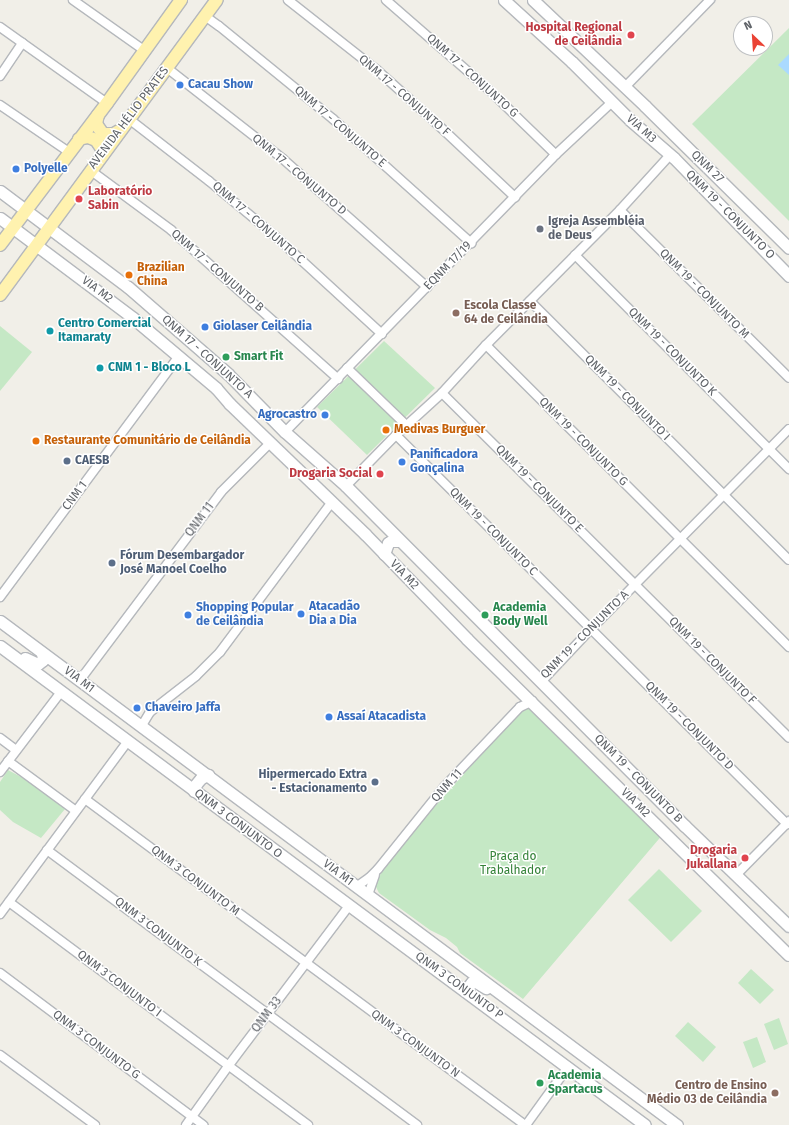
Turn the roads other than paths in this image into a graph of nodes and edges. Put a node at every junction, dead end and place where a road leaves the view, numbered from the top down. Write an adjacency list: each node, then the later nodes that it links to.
1 (73, 0): 12 (street)
2 (181, 0): 12 (main road)
3 (217, 0): 9 (main road, AVENIDA HÉLIO PRATES)
4 (288, 0): 30 (street, QNM 17 - CONJUNTO F)
5 (386, 0): 25 (street, QNM 17 - CONJUNTO G)
6 (504, 0): 16 (main road, VIA M3)
7 (533, 0): 15 (main road, QNM 27)
8 (710, 0): 15 (street)
9 (205, 16): 13 (main road, AVENIDA HÉLIO PRATES); 36 (street, QNM 17 - CONJUNTO E)
10 (0, 27): 11 (street)
11 (22, 43): 14 (street); 17 (street)
12 (144, 50): 17 (main road)
13 (167, 68): 20 (main road, AVENIDA HÉLIO PRATES); 42 (street, QNM 17 - CONJUNTO D)
14 (0, 76)
15 (625, 87): 28 (main road, QNM 27)
16 (612, 102): 25 (street, EQNM 17/19); 26 (main road, VIA M3)
17 (107, 103): 19 (main road)
18 (0, 105): 23 (street)
19 (98, 115): 21 (main road); 22 (main road)
20 (129, 118): 21 (main road, AVENIDA HÉLIO PRATES); 47 (street, QNM 17 - CONJUNTO C)
21 (119, 131): 24 (main road, AVENIDA HÉLIO PRATES)
22 (79, 139): 23 (main road); 24 (main road)
23 (69, 152): 31 (main road)
24 (104, 152): 27 (main road, AVENIDA HÉLIO PRATES)
25 (556, 155): 30 (street, EQNM 17/19)
26 (672, 157): 28 (main road); 32 (street); 41 (main road, QNM 19 - CONJUNTO O)
27 (90, 170): 35 (main road, AVENIDA HÉLIO PRATES); 53 (street, QNM 17 - CONJUNTO B)
28 (729, 188): 39 (main road, QNM 27)
29 (0, 191): 31 (main road)
30 (515, 197): 36 (street, EQNM 17/19)
31 (26, 210): 34 (main road); 35 (main road)
32 (620, 210): 40 (street); 52 (street, QNM 19 - CONJUNTO M)
33 (0, 218): 34 (main road, VIA M2)
34 (13, 227): 37 (main road, VIA M2); 38 (main road)
35 (49, 228): 37 (main road, AVENIDA HÉLIO PRATES); 45 (main road, QNM 17 - CONJUNTO A)
36 (471, 243): 42 (street, EQNM 17/19)
37 (37, 244): 43 (main road, AVENIDA HÉLIO PRATES); 46 (main road, VIA M2)
38 (0, 245)
39 (789, 248)
40 (575, 255): 44 (street); 63 (street, QNM 19 - CONJUNTO K)
41 (789, 276)
42 (427, 287): 47 (street, EQNM 17/19)
43 (0, 295)
44 (530, 301): 48 (street); 66 (street, QNM 19 - CONJUNTO I)
45 (145, 302): 46 (main road); 51 (main road, QNM 17 - CONJUNTO A)
46 (133, 318): 49 (main road, VIA M2)
47 (382, 334): 50 (street, EQNM 17/19)
48 (486, 345): 56 (street); 70 (street, QNM 19 - CONJUNTO G)
49 (179, 356): 54 (main road, VIA M2); 75 (street, CNM 1)
50 (347, 368): 53 (street, EQNM 17/19); 58 (street)
51 (228, 374): 54 (main road); 55 (main road, QNM 17 - CONJUNTO A)
52 (789, 378)
53 (338, 379): 60 (street, EQNM 17/19)
54 (216, 388): 57 (main road, VIA M2)
55 (244, 390): 57 (main road); 60 (main road, QNM 17 - CONJUNTO A)
56 (442, 393): 58 (street); 74 (street, QNM 19 - CONJUNTO E)
57 (230, 404): 62 (main road, VIA M2)
58 (406, 426): 61 (street)
59 (789, 429): 63 (street, QNM 19 - CONJUNTO A)
60 (285, 432): 65 (main road)
61 (396, 435): 65 (street); 77 (street, QNM 19 - CONJUNTO C)
62 (270, 443): 67 (main road, VIA M2); 81 (street, QNM 11)
63 (768, 448): 64 (street, QNM 19 - CONJUNTO K); 66 (street, QNM 19 - CONJUNTO A)
64 (789, 469)
65 (346, 486): 68 (main road, QNM 19 - CONJUNTO A)
66 (724, 494): 70 (street, QNM 19 - CONJUNTO A); 73 (street, QNM 19 - CONJUNTO I)
67 (332, 502): 69 (main road, VIA M2); 87 (street)
68 (385, 527): 69 (main road); 71 (main road, QNM 19 - CONJUNTO A)
69 (369, 539): 72 (main road, VIA M2)
70 (680, 540): 74 (street, QNM 19 - CONJUNTO A); 79 (street, QNM 19 - CONJUNTO G)
71 (398, 541): 72 (main road); 82 (main road, QNM 19 - CONJUNTO A)
72 (384, 554): 84 (main road, VIA M2)
73 (789, 560)
74 (635, 585): 77 (street, QNM 19 - CONJUNTO A); 88 (street, QNM 19 - CONJUNTO F)
75 (0, 597)
76 (0, 621): 80 (main road, VIA M1)
77 (591, 629): 82 (street, QNM 19 - CONJUNTO A); 100 (street, QNM 19 - CONJUNTO D)
78 (0, 645): 80 (main road); 83 (main road, VIA M1)
79 (789, 647)
80 (42, 652): 81 (main road, VIA M1)
81 (80, 680): 87 (main road, VIA M1)
82 (541, 682): 101 (main road, QNM 19 - CONJUNTO B)
83 (61, 692): 90 (main road, VIA M1); 91 (street)
84 (522, 692): 85 (main road, VIA M2); 86 (street)
85 (532, 702): 86 (street, QNM 11); 103 (main road, VIA M2)
86 (520, 707): 105 (street, QNM 11)
87 (141, 727): 93 (main road, VIA M1)
88 (789, 737)
89 (0, 738): 91 (street)
90 (128, 741): 96 (main road, QNM 3 CONJUNTO O); 98 (street)
91 (16, 750): 92 (street)
92 (8, 761): 94 (street); 99 (street)
93 (193, 766): 95 (main road, VIA M1); 96 (main road)
94 (0, 772)
95 (208, 775): 97 (main road); 107 (main road, VIA M1)
96 (180, 781): 97 (main road, QNM 3 CONJUNTO O)
97 (194, 791): 110 (main road, QNM 3 CONJUNTO O)
98 (85, 799): 99 (street); 116 (street, QNM 3 CONJUNTO M)
99 (76, 811): 104 (street)
100 (788, 822): 106 (street)
101 (685, 826): 102 (main road, QNM 19 - CONJUNTO B); 103 (main road)
102 (695, 834): 103 (main road); 106 (main road, QNM 19 - CONJUNTO B)
103 (677, 844): 113 (main road, VIA M2)
104 (47, 850): 109 (street); 120 (street, QNM 3 CONJUNTO K)
105 (378, 869): 107 (street, QNM 11); 108 (street, QNM 11)
106 (736, 875): 112 (main road)
107 (356, 887): 108 (main road, VIA M1)
108 (368, 895): 115 (main road, VIA M1)
109 (9, 902): 111 (street); 122 (street, QNM 3 CONJUNTO I)
110 (349, 906): 114 (main road, QNM 3 CONJUNTO P); 116 (street, QNM 33)
111 (0, 914)
112 (789, 926)
113 (789, 955)
114 (419, 957): 115 (main road); 119 (main road, QNM 3 CONJUNTO P)
115 (459, 963): 118 (main road, VIA M1)
116 (305, 964): 120 (street, QNM 33); 131 (street, QNM 3 CONJUNTO N)
117 (0, 973): 124 (street, QNM 3 CONJUNTO G)
118 (496, 990): 119 (main road); 132 (main road, VIA M1)
119 (470, 994): 123 (main road, QNM 3 CONJUNTO P)
120 (268, 1014): 122 (street, QNM 33); 130 (street, QNM 3 CONJUNTO K)
121 (0, 1055): 126 (street)
122 (229, 1065): 124 (street, QNM 33); 129 (street, QNM 3 CONJUNTO I)
123 (568, 1068): 125 (main road); 131 (street)
124 (192, 1117): 127 (street, QNM 33); 128 (street, QNM 3 CONJUNTO G)
125 (638, 1123)
126 (95, 1125)
127 (186, 1125)
128 (203, 1125)
129 (308, 1125)
130 (417, 1125)
131 (525, 1125)
132 (677, 1125)

